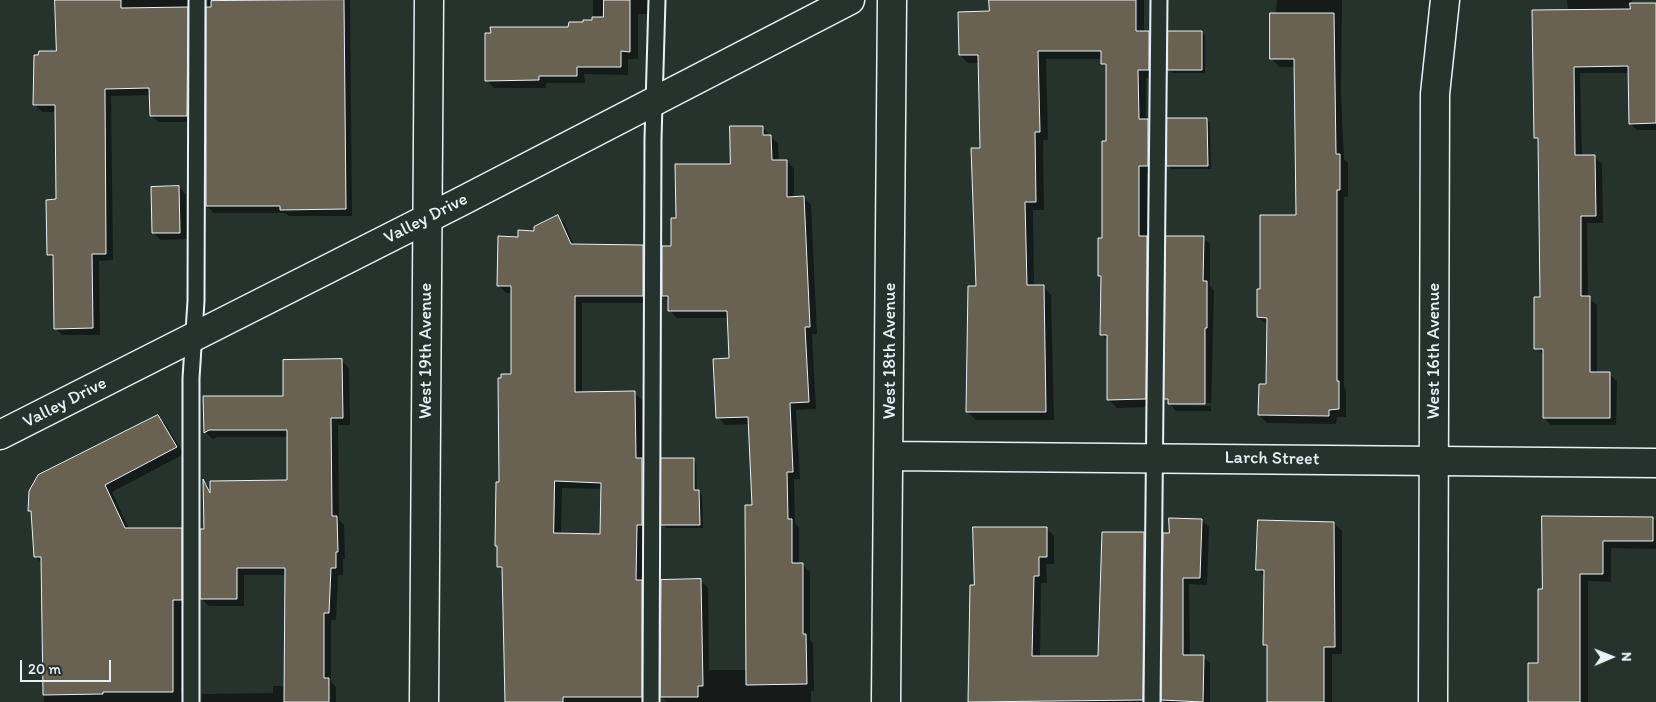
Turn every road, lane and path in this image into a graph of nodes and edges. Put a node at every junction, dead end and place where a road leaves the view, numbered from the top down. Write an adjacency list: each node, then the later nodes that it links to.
1 (196, 0): 10 (lane)
2 (429, 0): 9 (street, West 19th Avenue)
3 (657, 0): 8 (lane)
4 (850, 0): 8 (street, Valley Drive)
5 (892, 0): 12 (street, West 18th Avenue)
6 (1159, 0): 13 (lane)
7 (1446, 0): 14 (street, West 16th Avenue)
8 (654, 102): 9 (street, Valley Drive); 18 (lane)
9 (426, 219): 10 (street, Valley Drive); 17 (street, West 19th Avenue)
10 (194, 338): 11 (street, Valley Drive); 16 (lane)
11 (0, 436)
12 (889, 456): 13 (street, Larch Street); 19 (street, West 18th Avenue)
13 (1154, 458): 14 (street, Larch Street); 20 (lane)
14 (1434, 461): 15 (street, Larch Street); 21 (street, West 16th Avenue)
15 (1656, 463)
16 (191, 702)
17 (424, 702)
18 (651, 702)
19 (886, 702)
20 (1152, 702)
21 (1432, 702)

